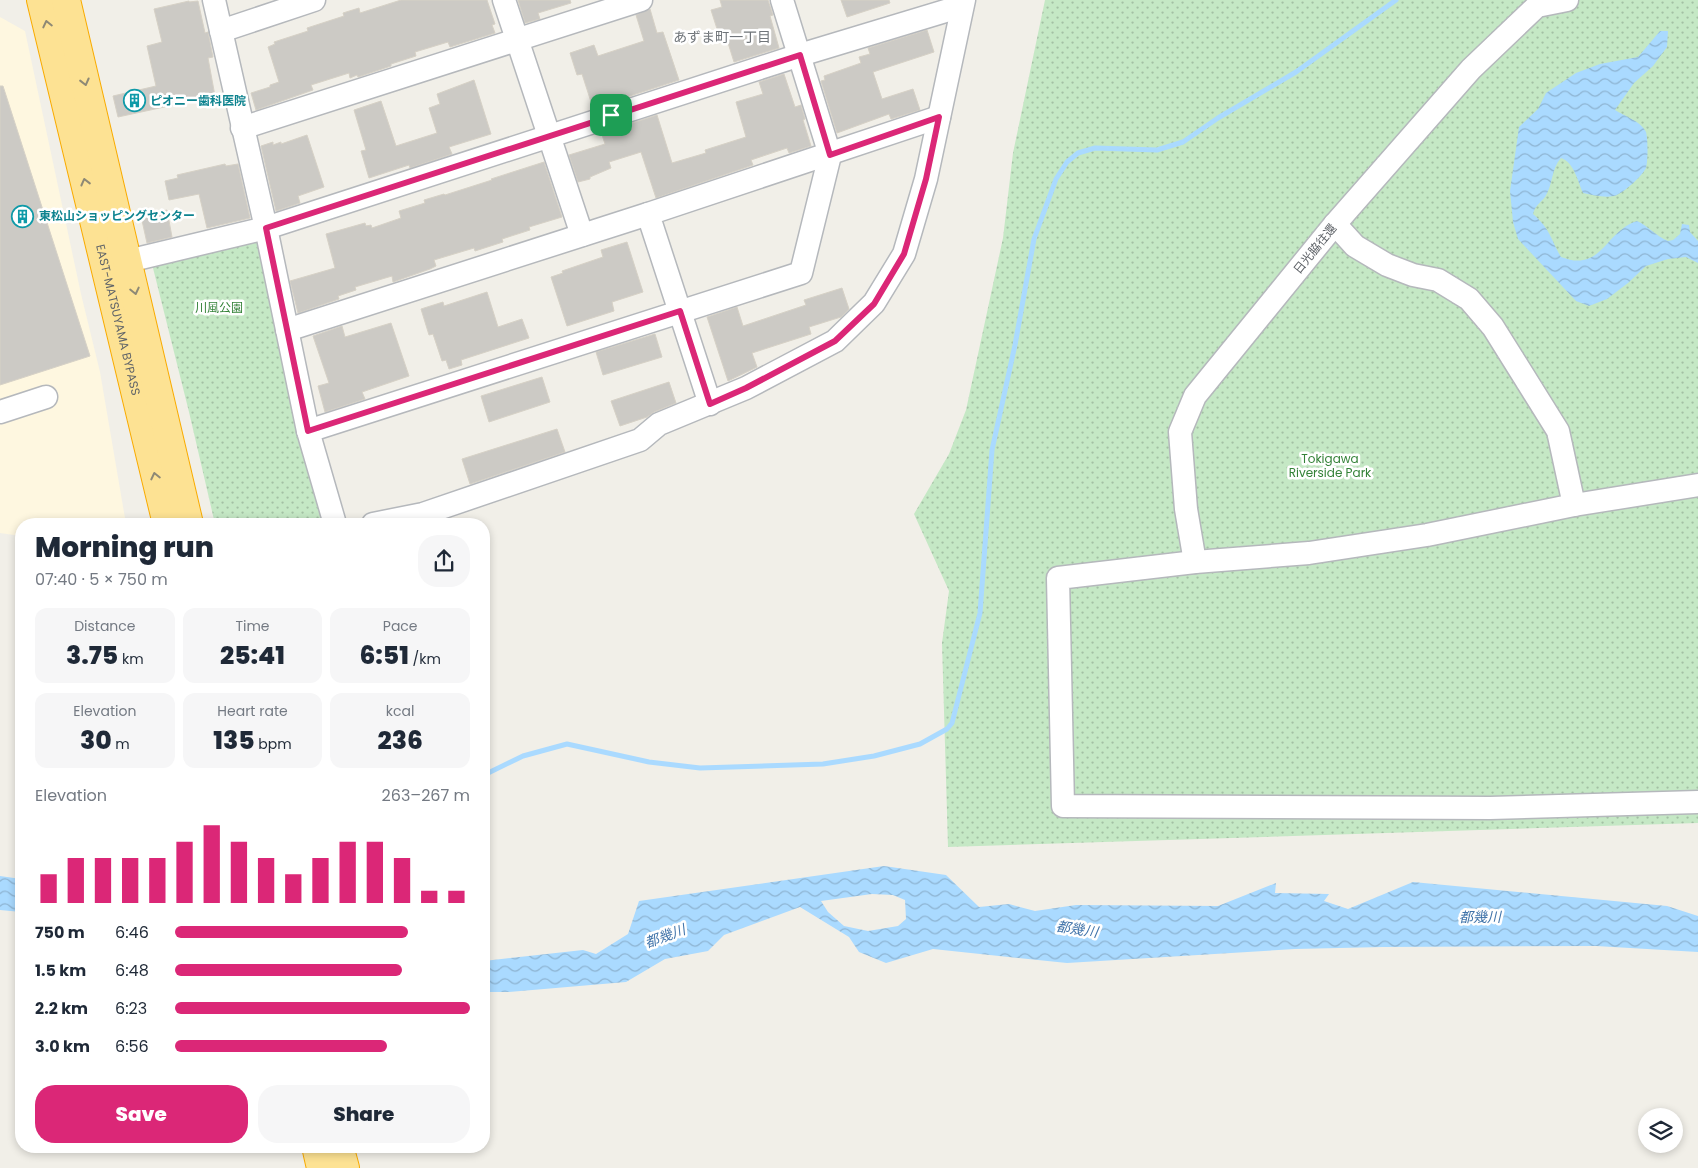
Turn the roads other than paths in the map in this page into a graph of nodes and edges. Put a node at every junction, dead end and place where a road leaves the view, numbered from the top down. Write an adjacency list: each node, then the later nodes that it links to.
1 (41, 0): 30 (highway, EAST-MATSUYAMA BYPASS, one-way to 1)
2 (66, 0): 21 (highway, EAST-MATSUYAMA BYPASS, one-way to 21)
3 (214, 0): 10 (street)
4 (314, 0): 10 (street)
5 (504, 0): 11 (street)
6 (641, 0): 11 (street)
7 (782, 0): 12 (street)
8 (1567, 0): 18 (street, 日光脇往還)
9 (963, 3): 12 (street); 13 (street)
10 (221, 31): 14 (street)
11 (517, 40): 14 (street); 15 (street)
12 (800, 55): 15 (street); 16 (street)
13 (939, 117): 16 (street); 25 (street)
14 (242, 128): 19 (street)
15 (549, 135): 19 (street); 20 (street)
16 (830, 155): 17 (street); 22 (street)
17 (648, 214): 20 (street); 22 (street)
18 (1335, 224): 29 (street); 34 (street, 日光脇往還)
19 (266, 228): 21 (street); 23 (street)
20 (582, 235): 23 (street)
21 (128, 261): 31 (highway, EAST-MATSUYAMA BYPASS, one-way to 31)
22 (680, 311): 25 (street); 27 (street)
23 (287, 330): 27 (street)
24 (46, 397): 26 (street)
25 (710, 404): 33 (street)
26 (0, 412)
27 (308, 431): 32 (street)
28 (1698, 485): 29 (street)
29 (1574, 506): 34 (street)
30 (166, 518)
31 (188, 518)
32 (333, 518)
33 (402, 518)
34 (1195, 562): 35 (street)
35 (1698, 802)
36 (318, 1153): 38 (highway)
37 (342, 1153): 39 (highway)
38 (321, 1168)
39 (345, 1168)

